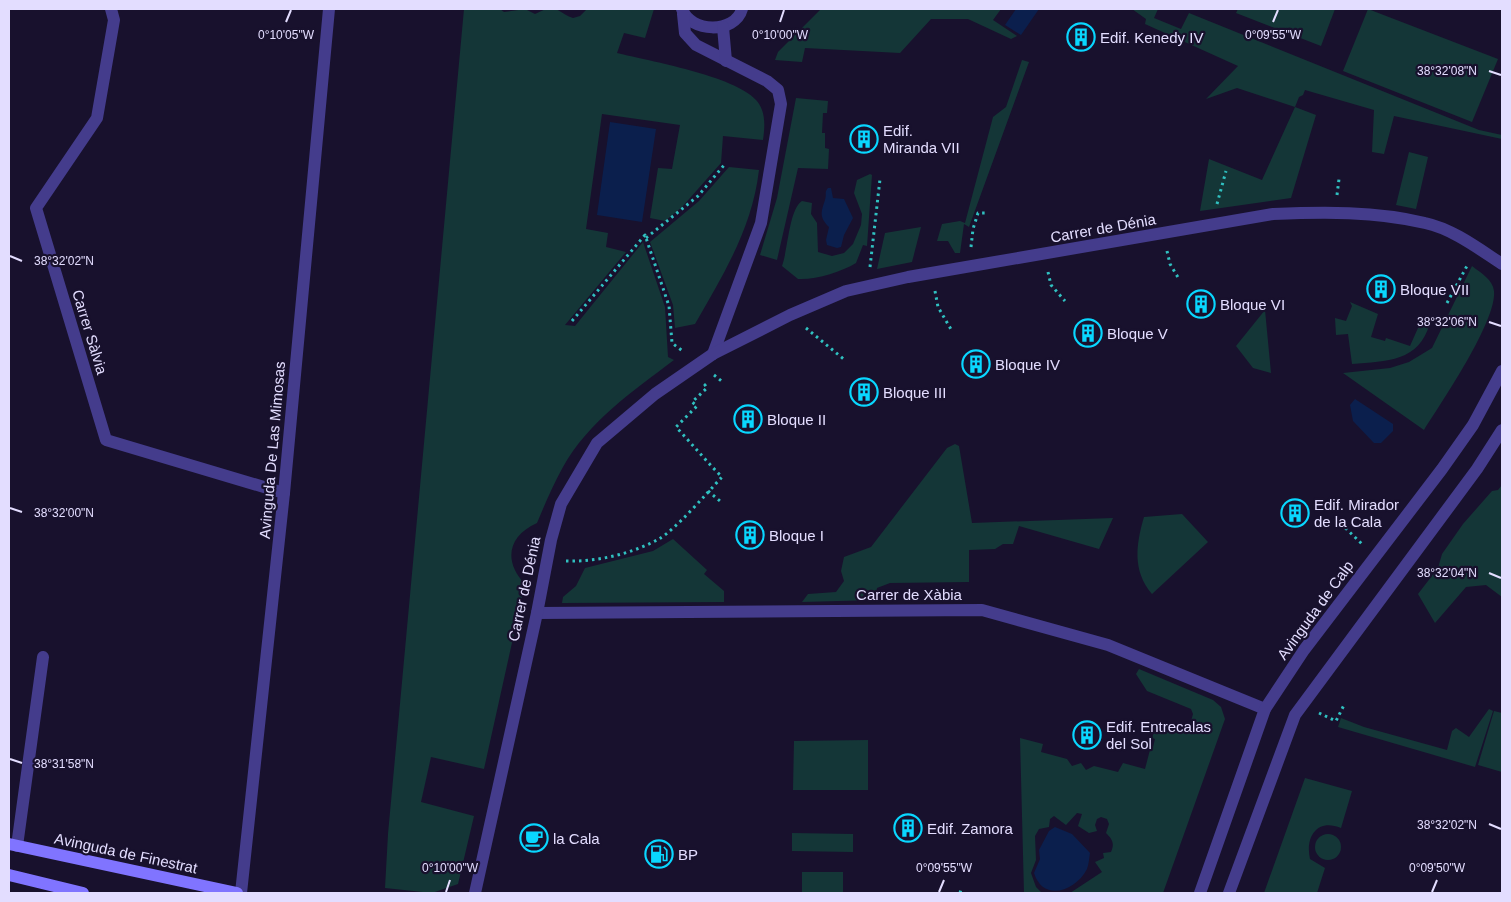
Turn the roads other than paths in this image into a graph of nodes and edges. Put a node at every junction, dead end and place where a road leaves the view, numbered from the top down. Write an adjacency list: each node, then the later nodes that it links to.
1 (111, 9): 11 (street, Carrer Sàlvia)
2 (329, 9): 11 (street, Avinguda De Las Mimosas)
3 (742, 9): 5 (street)
4 (682, 11): 5 (street); 6 (street)
5 (724, 26): 6 (street)
6 (726, 61): 8 (street)
7 (1502, 264): 8 (street, Carrer de Dénia)
8 (713, 354): 12 (street, Carrer de Dénia)
9 (1502, 371): 14 (street, Avinguda de Calp)
10 (1502, 430): 22 (street)
11 (284, 493): 19 (street, Avinguda De Las Mimosas)
12 (537, 613): 14 (street, Carrer de Xàbia); 20 (street, Carrer de Dénia)
13 (43, 657): 15 (street)
14 (1265, 709): 21 (street, Avinguda de Calp)
15 (13, 845): 18 (main road, Avinguda de Finestrat)
16 (9, 875): 17 (main road)
17 (83, 893)
18 (237, 893)
19 (241, 893)
20 (474, 893)
21 (1200, 893)
22 (1229, 893)

